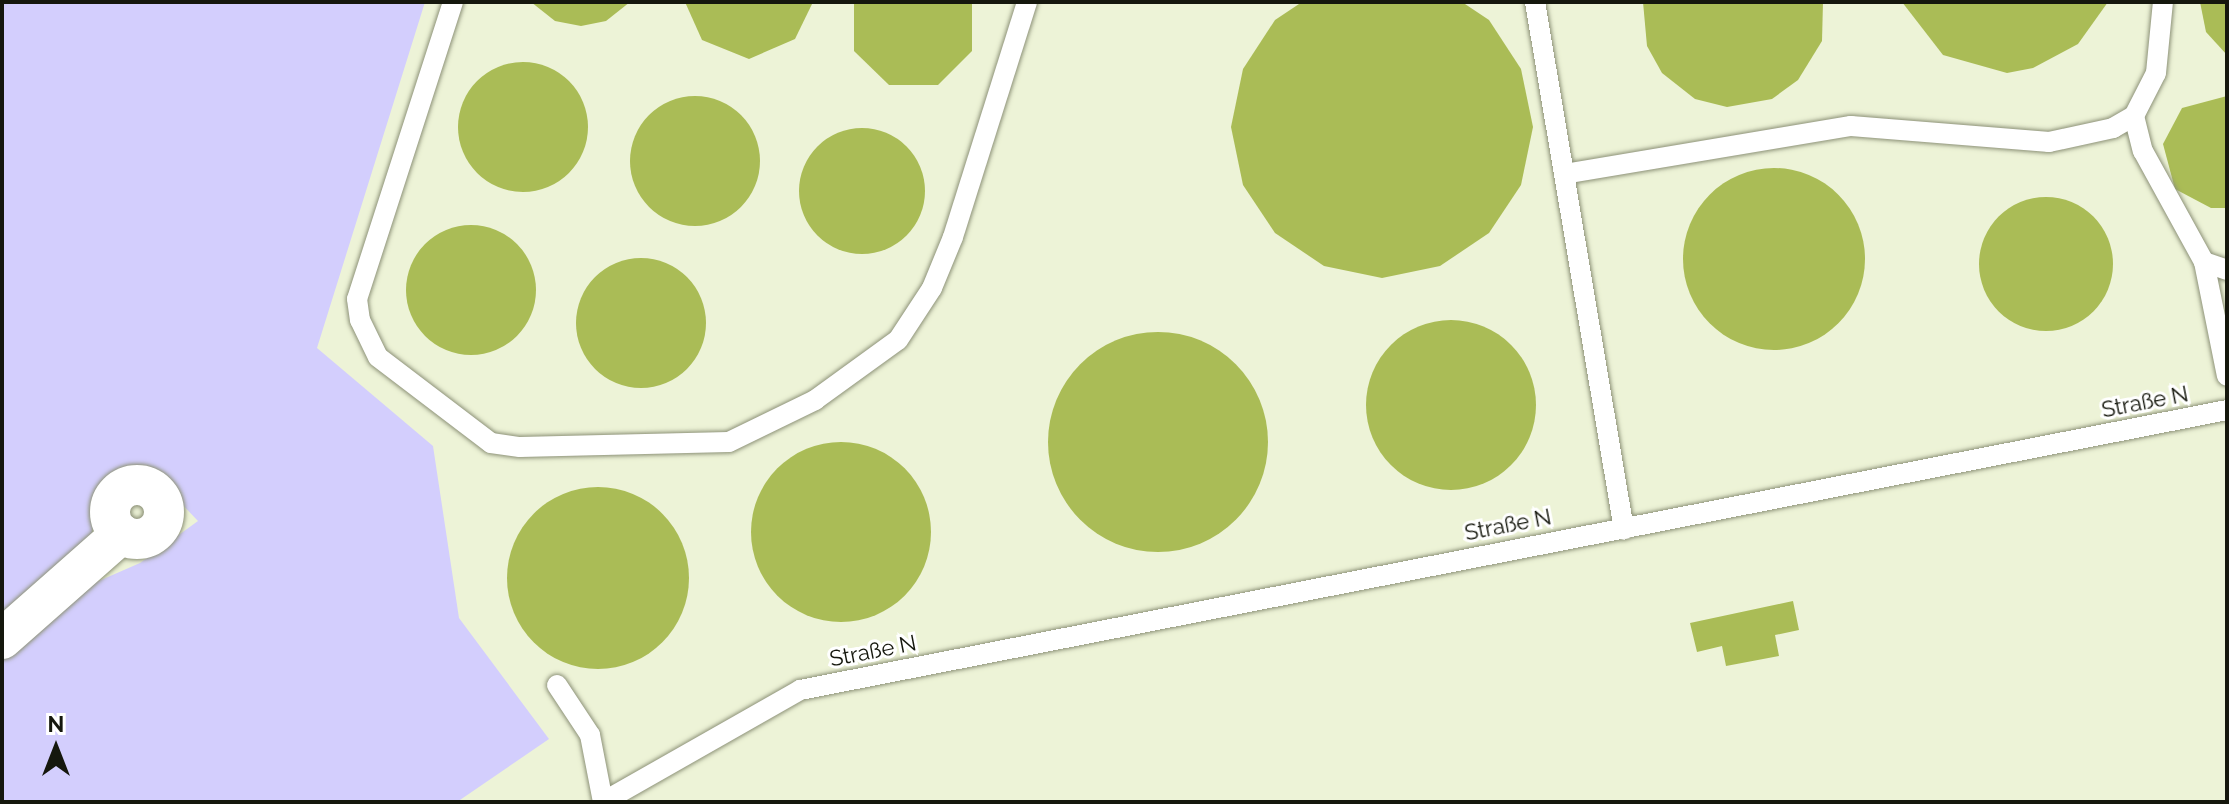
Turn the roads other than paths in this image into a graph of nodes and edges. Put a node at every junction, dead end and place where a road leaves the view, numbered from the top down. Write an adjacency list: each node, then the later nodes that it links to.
1 (453, 2): 2 (lane)
2 (1027, 2)
3 (1535, 2): 6 (lane)
4 (2163, 2): 5 (lane)
5 (2134, 116): 6 (lane); 7 (lane)
6 (1564, 174): 11 (lane)
7 (2204, 262): 8 (lane); 9 (lane)
8 (2227, 270)
9 (2227, 376)
10 (2227, 410): 11 (lane, Straße N)
11 (1624, 530): 15 (lane, Straße N)
12 (121, 534): 13 (street)
13 (2, 639)
14 (557, 685): 15 (lane)
15 (603, 802)

